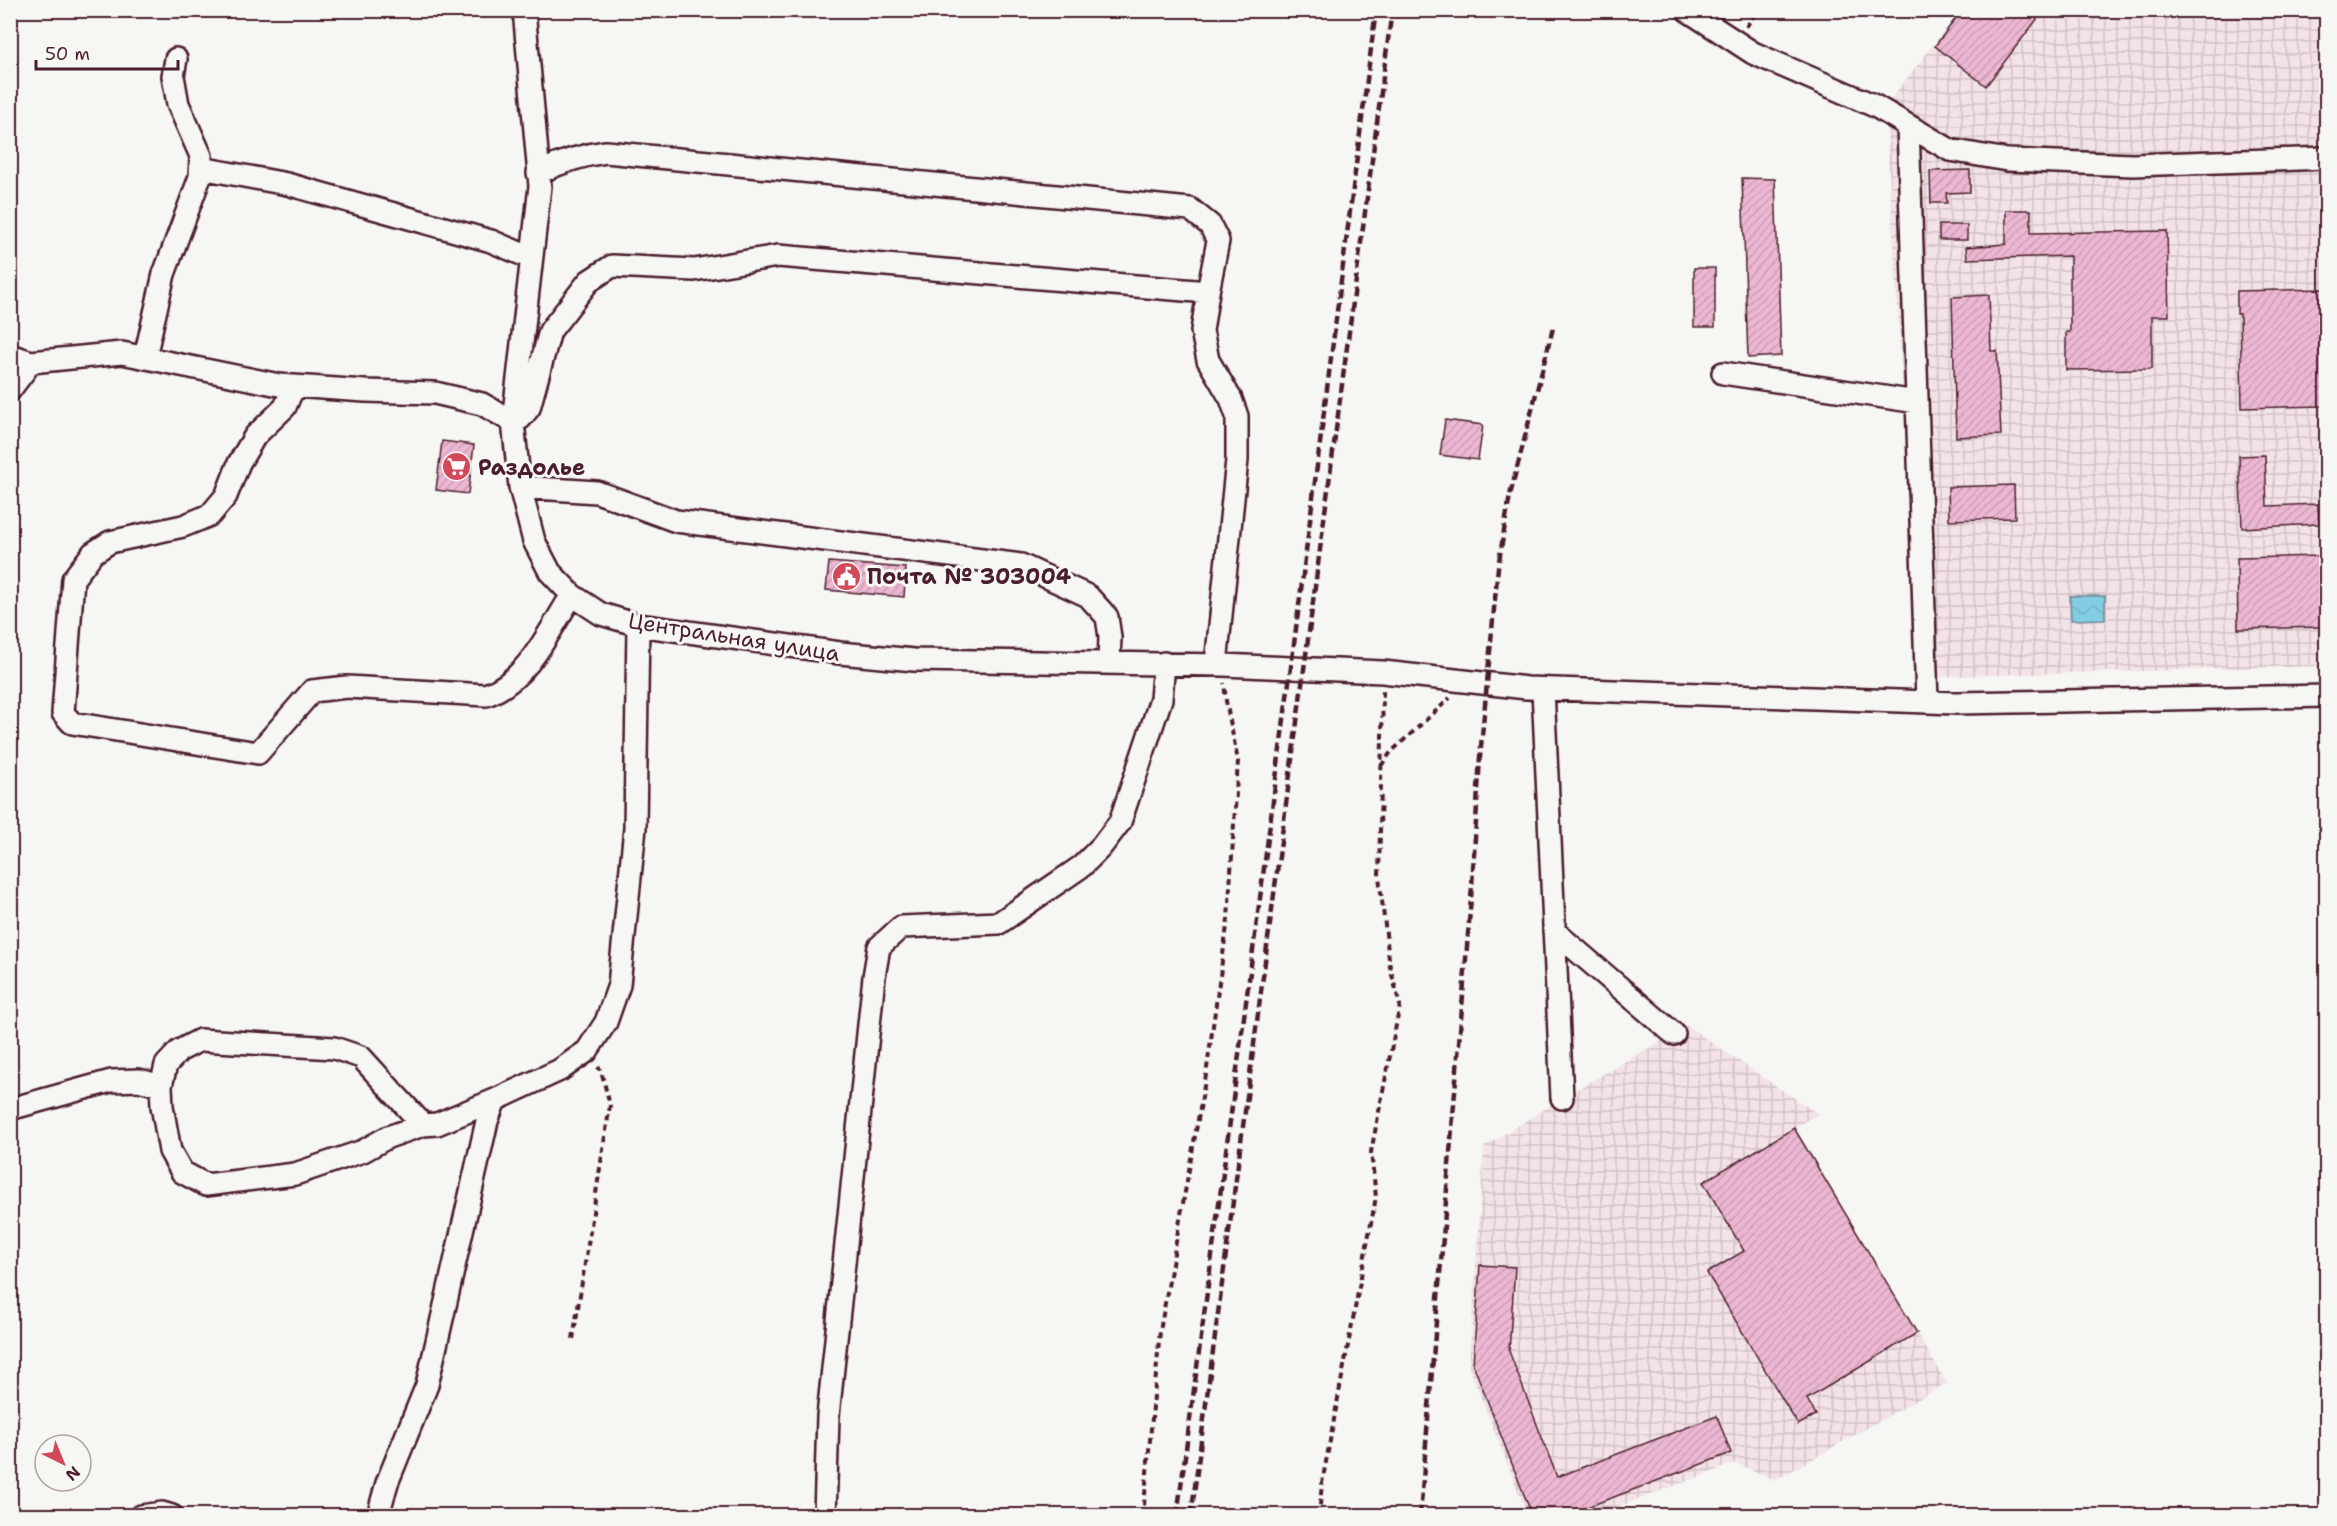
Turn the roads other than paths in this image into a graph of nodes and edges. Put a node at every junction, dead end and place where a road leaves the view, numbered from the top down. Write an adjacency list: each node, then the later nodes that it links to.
1 (524, 10): 7 (street, Центральная улица)
2 (1687, 10): 4 (street)
3 (176, 58): 6 (street)
4 (1908, 126): 5 (street); 16 (street)
5 (2326, 158)
6 (201, 168): 8 (street); 11 (street)
7 (538, 173): 8 (street, Центральная улица); 9 (street)
8 (531, 258): 17 (street, Центральная улица)
9 (1208, 292): 17 (street); 23 (street)
10 (10, 355): 12 (street)
11 (145, 357): 12 (street); 14 (street)
12 (31, 362): 15 (street)
13 (1723, 373): 16 (street)
14 (294, 386): 17 (street); 19 (street)
15 (10, 390)
16 (1917, 402): 26 (street)
17 (513, 422): 18 (street, Центральная улица)
18 (520, 487): 19 (street, Центральная улица); 21 (street)
19 (572, 595): 20 (street, Центральная улица)
20 (638, 625): 21 (street, Центральная улица); 31 (street)
21 (1109, 662): 22 (street, Центральная улица)
22 (1164, 663): 23 (street, Центральная улица); 37 (street)
23 (1220, 664): 24 (street, Центральная улица)
24 (1543, 689): 26 (street, Центральная улица); 27 (street)
25 (2326, 696): 26 (street, Центральная улица)
26 (1927, 702)
27 (1554, 931): 28 (street); 30 (street)
28 (1674, 1034)
29 (161, 1086): 32 (street); 33 (street); 33 (street)
30 (1562, 1098)
31 (495, 1100): 33 (street); 34 (street)
32 (10, 1109)
33 (423, 1125)
34 (380, 1513)
35 (141, 1515): 36 (street)
36 (172, 1515)
37 (825, 1515)

